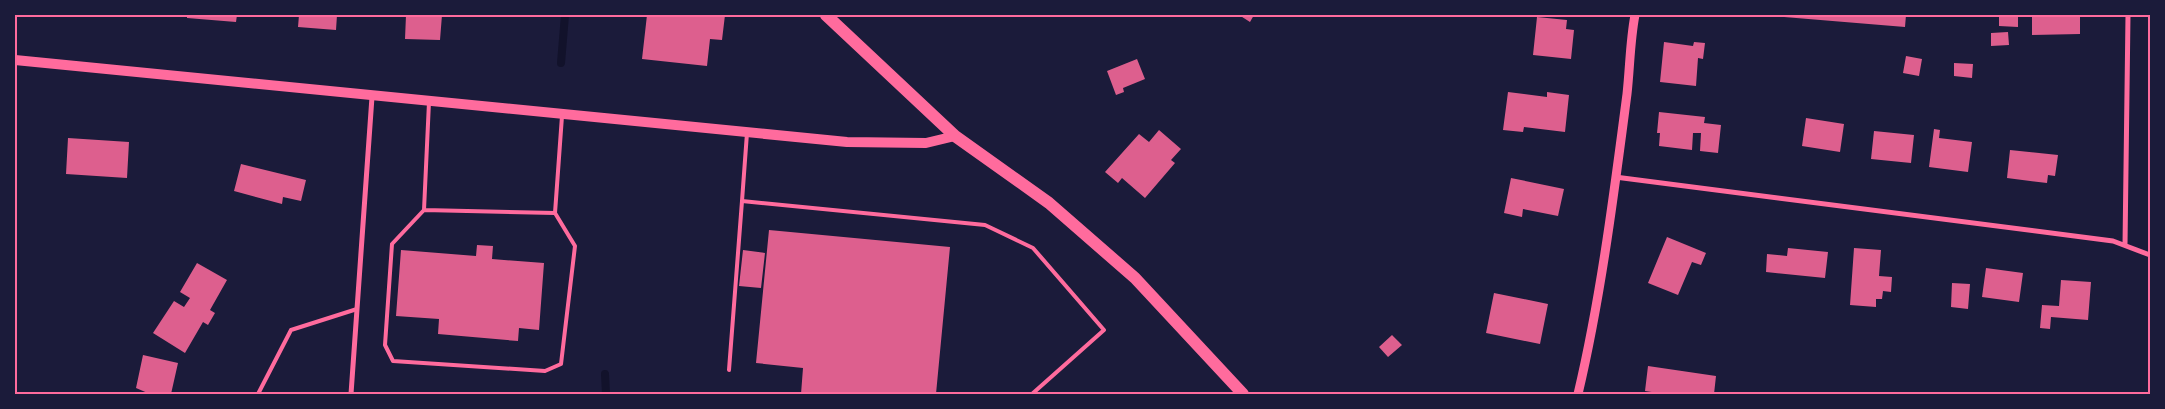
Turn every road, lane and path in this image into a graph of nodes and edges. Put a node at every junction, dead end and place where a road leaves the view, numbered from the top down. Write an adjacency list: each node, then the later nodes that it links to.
1 (826, 15): 9 (main road)
2 (1635, 15): 10 (street)
3 (2128, 15): 14 (street)
4 (15, 60): 5 (main road)
5 (372, 96): 6 (main road); 16 (street)
6 (429, 102): 7 (main road); 12 (lane)
7 (562, 114): 8 (main road); 13 (lane)
8 (747, 131): 9 (main road); 11 (lane)
9 (955, 136): 21 (main road)
10 (1614, 177): 14 (street); 22 (street)
11 (742, 201): 17 (lane); 20 (lane)
12 (424, 210): 13 (lane); 13 (lane)
13 (555, 213)
14 (2126, 245): 15 (street)
15 (2150, 255)
16 (357, 309): 18 (lane); 19 (street)
17 (729, 370)
18 (258, 394)
19 (351, 394)
20 (1032, 394)
21 (1243, 394)
22 (1578, 394)

